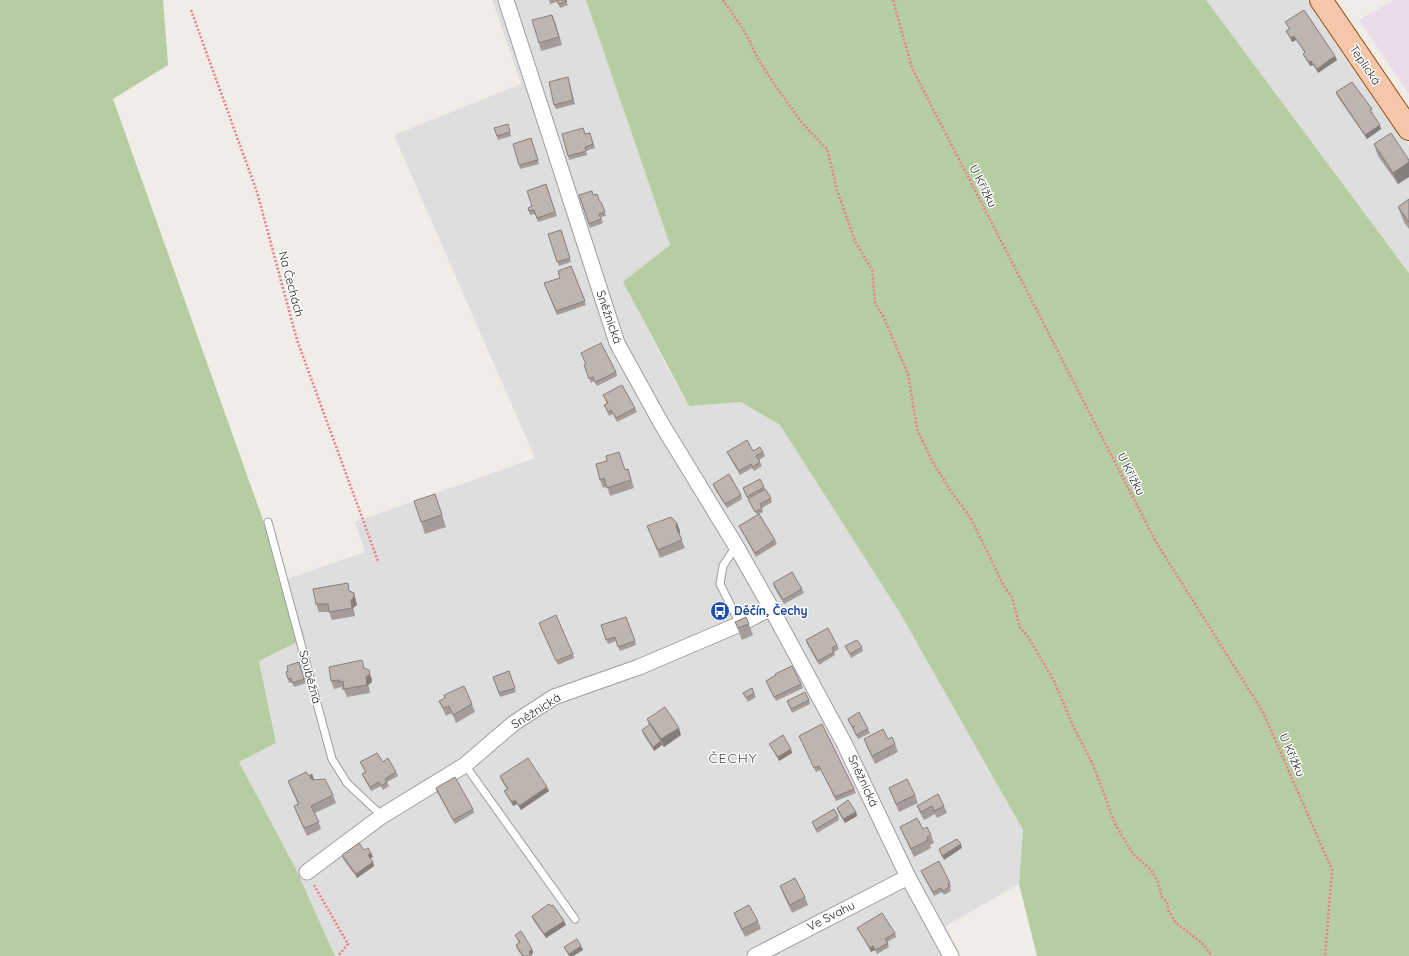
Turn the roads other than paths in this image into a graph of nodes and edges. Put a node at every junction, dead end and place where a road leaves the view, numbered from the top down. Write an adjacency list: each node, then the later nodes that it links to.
1 (506, 0): 5 (street, Sněžnická)
2 (1321, 0): 3 (main road, Teplická)
3 (1409, 129)
4 (268, 522): 9 (lane, Souběžná)
5 (736, 546): 6 (street, Sněžnická); 7 (lane)
6 (771, 608): 7 (street, Sněžnická); 11 (street, Sněžnická)
7 (740, 624): 8 (street, Sněžnická)
8 (465, 765): 9 (street, Sněžnická); 12 (lane)
9 (382, 816): 10 (street, Sněžnická)
10 (307, 872)
11 (908, 877): 13 (street, Ve Svahu); 14 (street, Sněžnická)
12 (575, 919)
13 (755, 956)
14 (951, 956)

